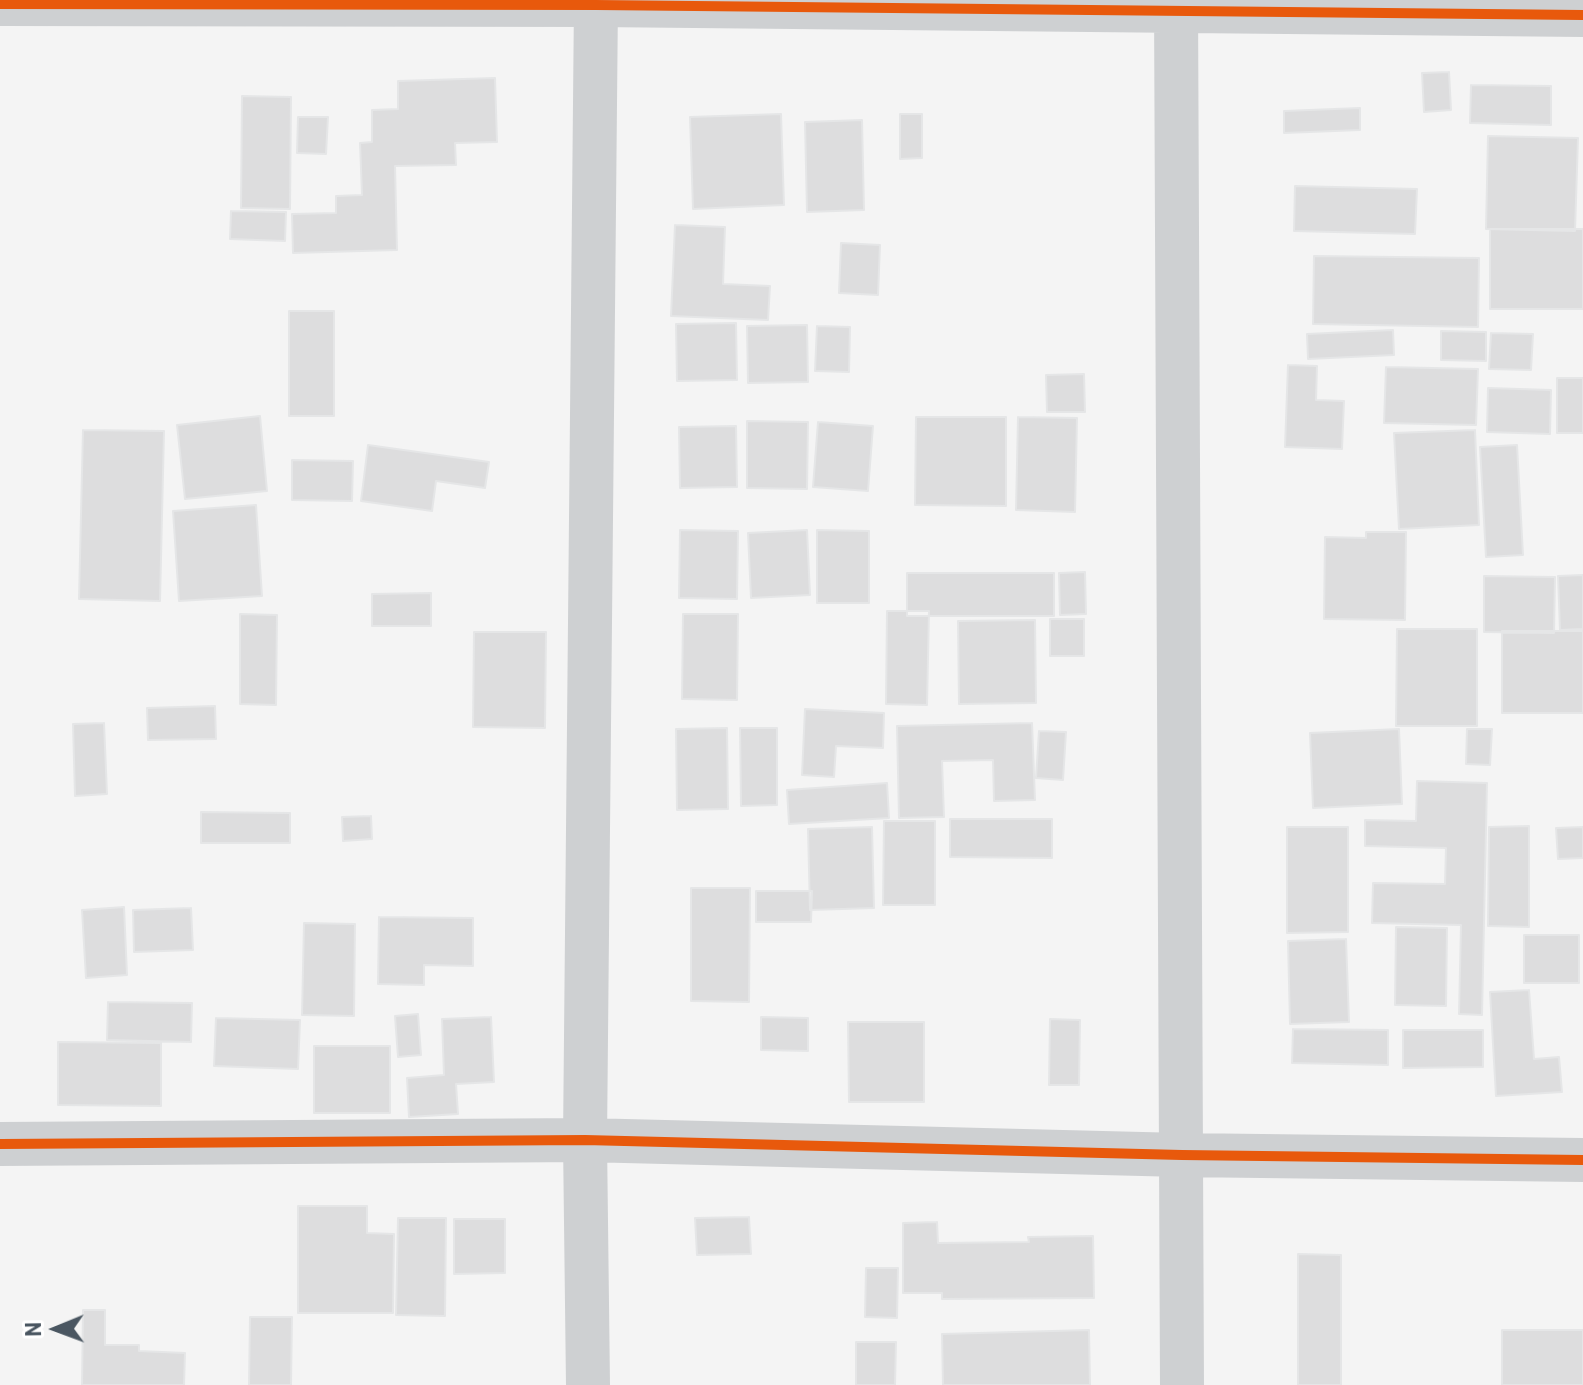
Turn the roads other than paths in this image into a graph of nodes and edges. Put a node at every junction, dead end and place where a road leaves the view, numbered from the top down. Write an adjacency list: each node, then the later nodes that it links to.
1 (596, 3): 2 (street); 3 (street); 5 (street)
2 (0, 4)
3 (1176, 6): 4 (street); 7 (street)
4 (1583, 15)
5 (585, 1140): 6 (street); 7 (street); 9 (street)
6 (0, 1144)
7 (1182, 1155): 8 (street); 10 (street)
8 (1583, 1160)
9 (588, 1385)
10 (1182, 1385)

